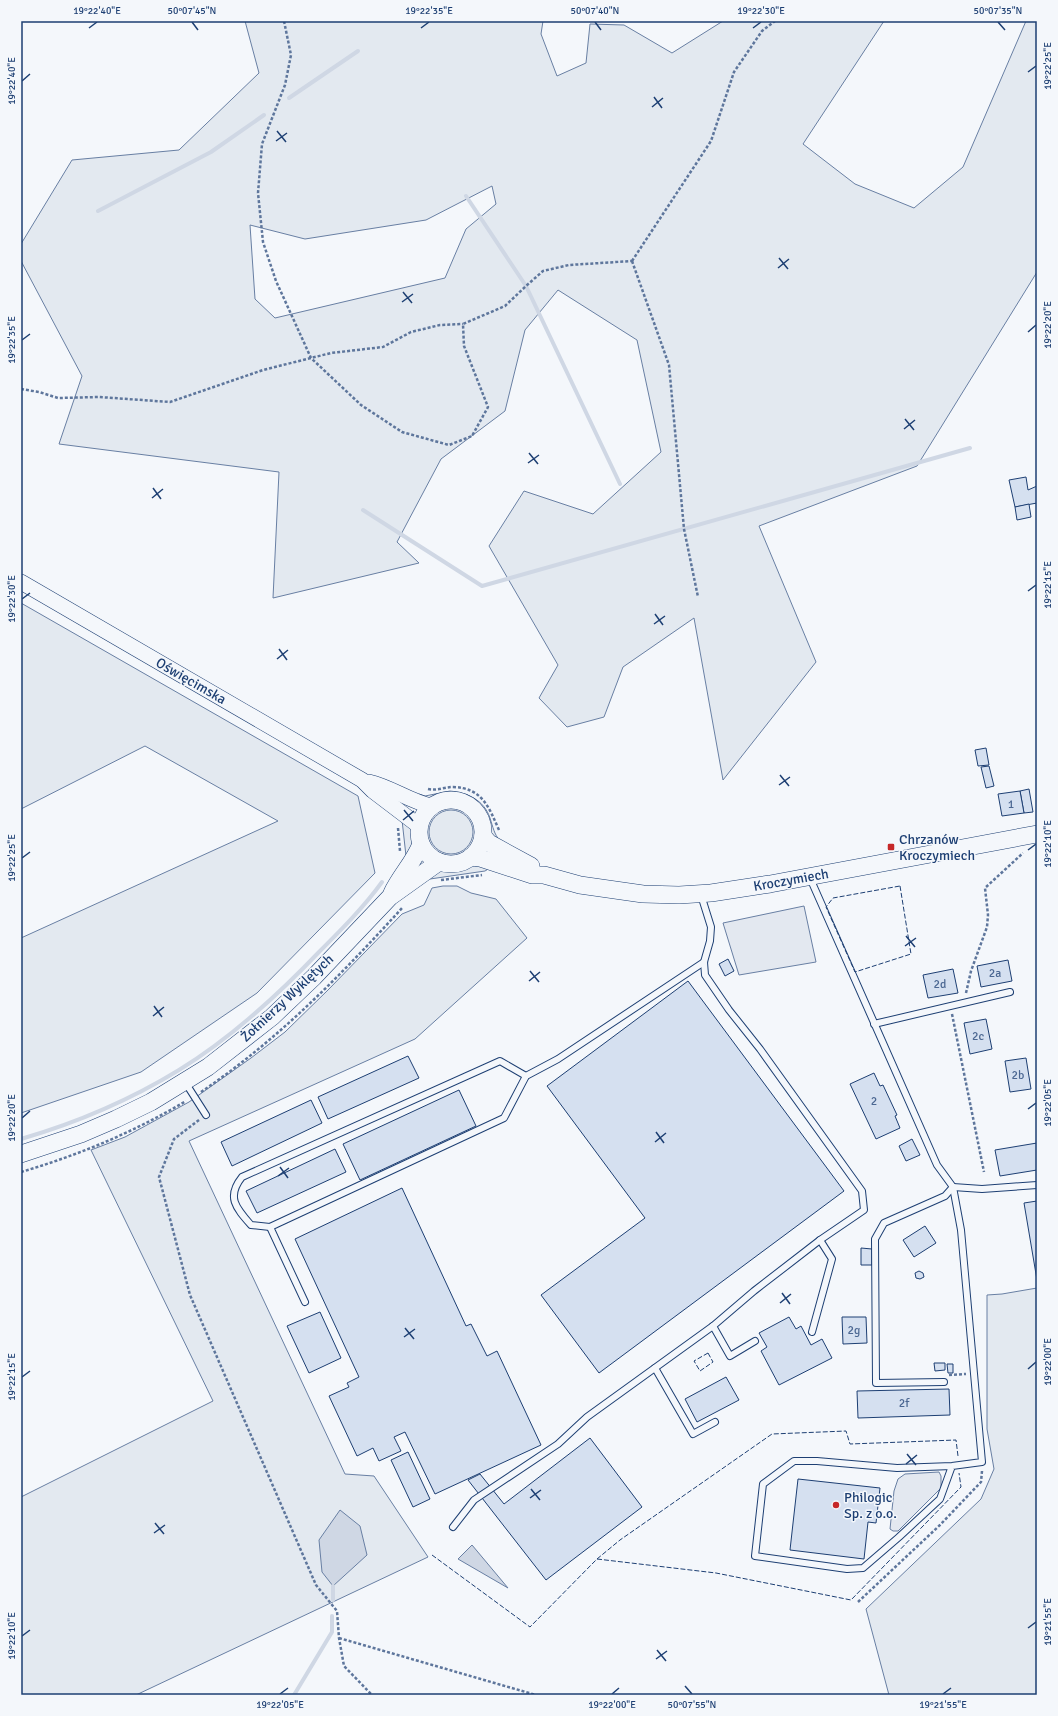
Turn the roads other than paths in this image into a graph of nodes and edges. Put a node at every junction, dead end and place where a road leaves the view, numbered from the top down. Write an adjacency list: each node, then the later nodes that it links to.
1 (21, 582): 2 (street, Oświęcimska)
2 (362, 780): 3 (street, Oświęcimska); 4 (street, Oświęcimska)
3 (431, 806): 4 (main road); 6 (main road)
4 (419, 826): 7 (main road)
5 (1037, 834): 11 (main road, Kroczymiech)
6 (483, 836): 8 (main road); 10 (main road, Kroczymiech)
7 (421, 844): 9 (main road); 13 (main road, Żołnierzy Wyklętych)
8 (471, 857): 9 (main road); 10 (main road, Kroczymiech)
9 (439, 862): 13 (main road, Żołnierzy Wyklętych)
10 (544, 875): 12 (main road, Kroczymiech)
11 (810, 877): 12 (main road, Kroczymiech); 16 (lane)
12 (700, 894): 14 (lane)
13 (390, 897): 18 (main road, Żołnierzy Wyklętych)
14 (704, 962): 17 (lane); 24 (lane)
15 (1010, 992): 16 (lane)
16 (874, 1024): 22 (lane)
17 (526, 1076): 23 (lane); 23 (lane)
18 (185, 1082): 19 (lane); 20 (main road, Żołnierzy Wyklętych)
19 (206, 1116)
20 (21, 1154)
21 (1037, 1185): 22 (lane)
22 (953, 1186): 30 (lane); 32 (lane)
23 (270, 1227): 25 (lane)
24 (820, 1240): 26 (lane); 27 (lane)
25 (305, 1302)
26 (713, 1326): 28 (lane); 29 (lane)
27 (812, 1332)
28 (755, 1341)
29 (654, 1368): 31 (lane); 33 (lane)
30 (944, 1382)
31 (715, 1422)
32 (952, 1466): 32 (lane)
33 (453, 1526)

